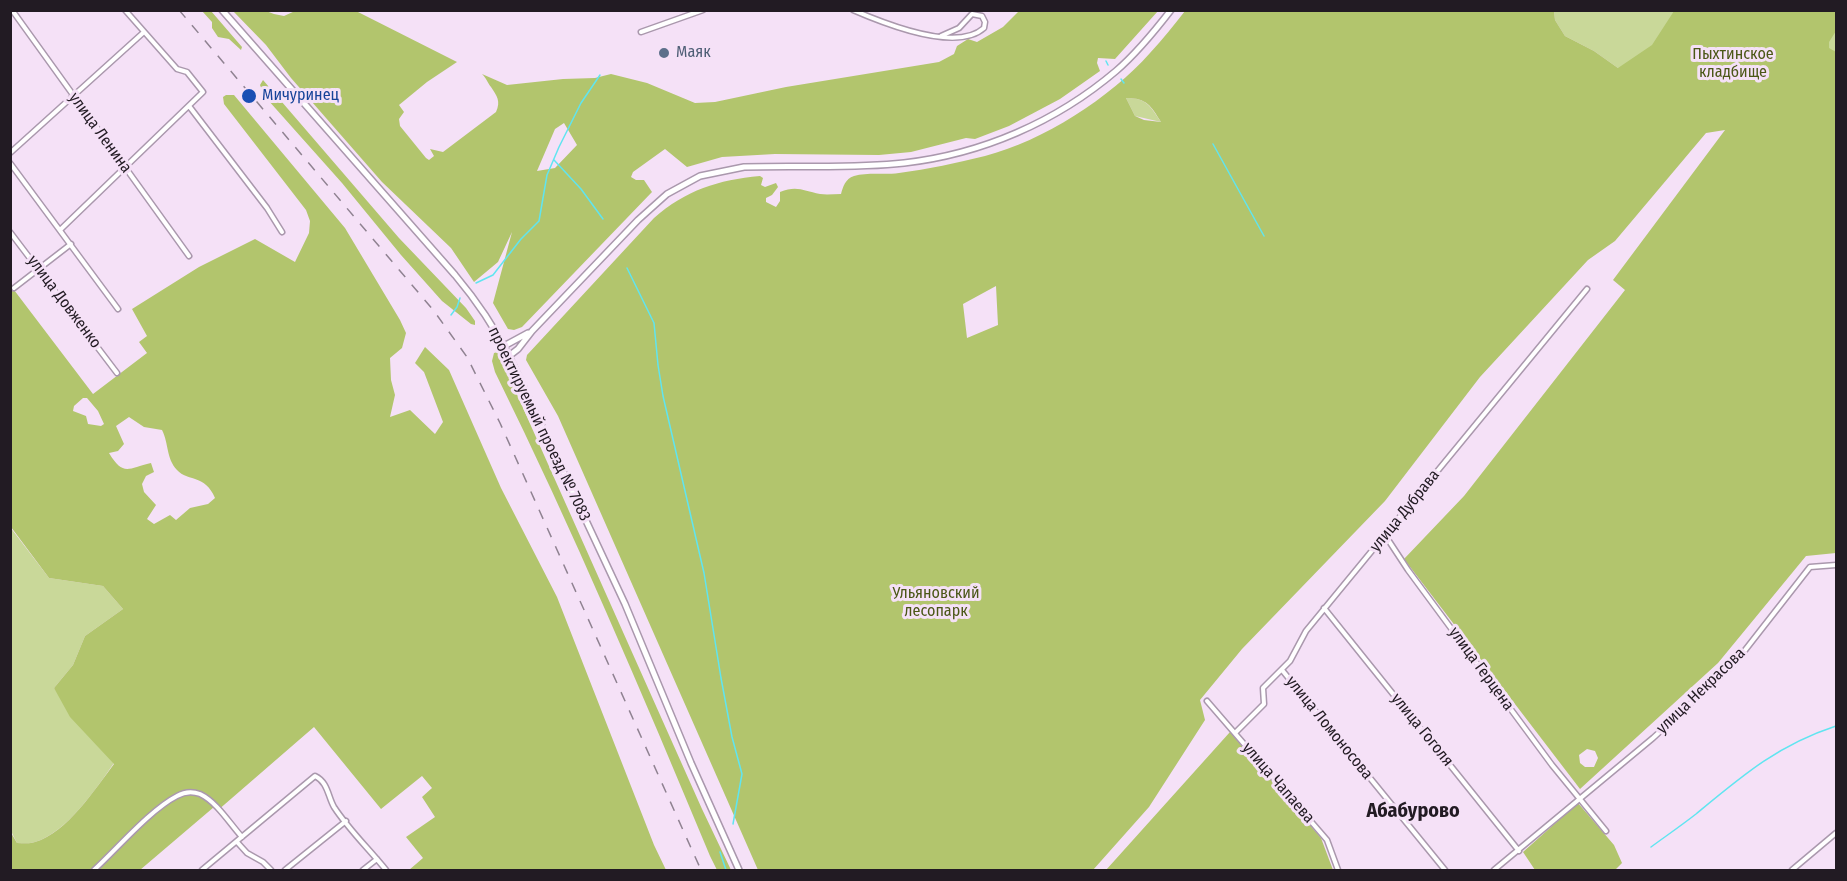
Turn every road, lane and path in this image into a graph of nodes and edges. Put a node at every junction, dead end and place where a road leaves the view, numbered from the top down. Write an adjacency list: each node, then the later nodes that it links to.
1 (12, 10): 10 (street, улица Ленина)
2 (125, 10): 7 (street)
3 (222, 10): 25 (main road, проектируемый проезд № 7083)
4 (703, 10): 8 (street)
5 (853, 10): 9 (street)
6 (1172, 10): 24 (main road)
7 (144, 32): 10 (street); 11 (street)
8 (641, 32)
9 (941, 36): 9 (street)
10 (74, 97): 12 (street); 14 (street, улица Ленина)
11 (189, 106): 14 (street); 17 (street)
12 (10, 153)
13 (10, 163): 15 (street)
14 (125, 167): 15 (street); 19 (street, улица Ленина)
15 (60, 230): 18 (street)
16 (10, 232): 20 (street, улица Довженко)
17 (282, 232)
18 (70, 244): 20 (street); 23 (street)
19 (189, 256)
20 (39, 269): 21 (street); 27 (street, улица Довженко)
21 (14, 288)
22 (1587, 289): 28 (street, улица Дубрава)
23 (118, 309)
24 (532, 331): 25 (main road); 26 (main road)
25 (504, 346): 26 (main road, проектируемый проезд № 7083)
26 (509, 356): 48 (main road, проектируемый проезд № 7083)
27 (117, 373)
28 (1385, 535): 30 (street, улица Дубрава); 34 (street, улица Герцена)
29 (1836, 565): 34 (street, улица Некрасова)
30 (1324, 609): 31 (street, улица Дубрава); 40 (street, улица Гоголя)
31 (1282, 669): 33 (street, улица Дубрава); 50 (street, улица Ломоносова)
32 (1207, 701): 33 (street, улица Чапаева)
33 (1235, 733): 49 (street, улица Чапаева)
34 (1579, 800): 36 (street, улица Герцена); 40 (street, улица Некрасова)
35 (346, 821): 38 (street); 41 (street); 45 (street)
36 (1606, 831)
37 (1836, 833): 52 (street)
38 (242, 837): 39 (street); 42 (street)
39 (237, 842): 43 (street); 44 (street)
40 (1519, 851): 51 (street, улица Некрасова)
41 (377, 859): 46 (street); 47 (street)
42 (94, 870)
43 (202, 870)
44 (271, 870)
45 (285, 870)
46 (363, 870)
47 (386, 870)
48 (739, 870)
49 (1338, 870)
50 (1445, 870)
51 (1494, 870)
52 (1792, 870)

